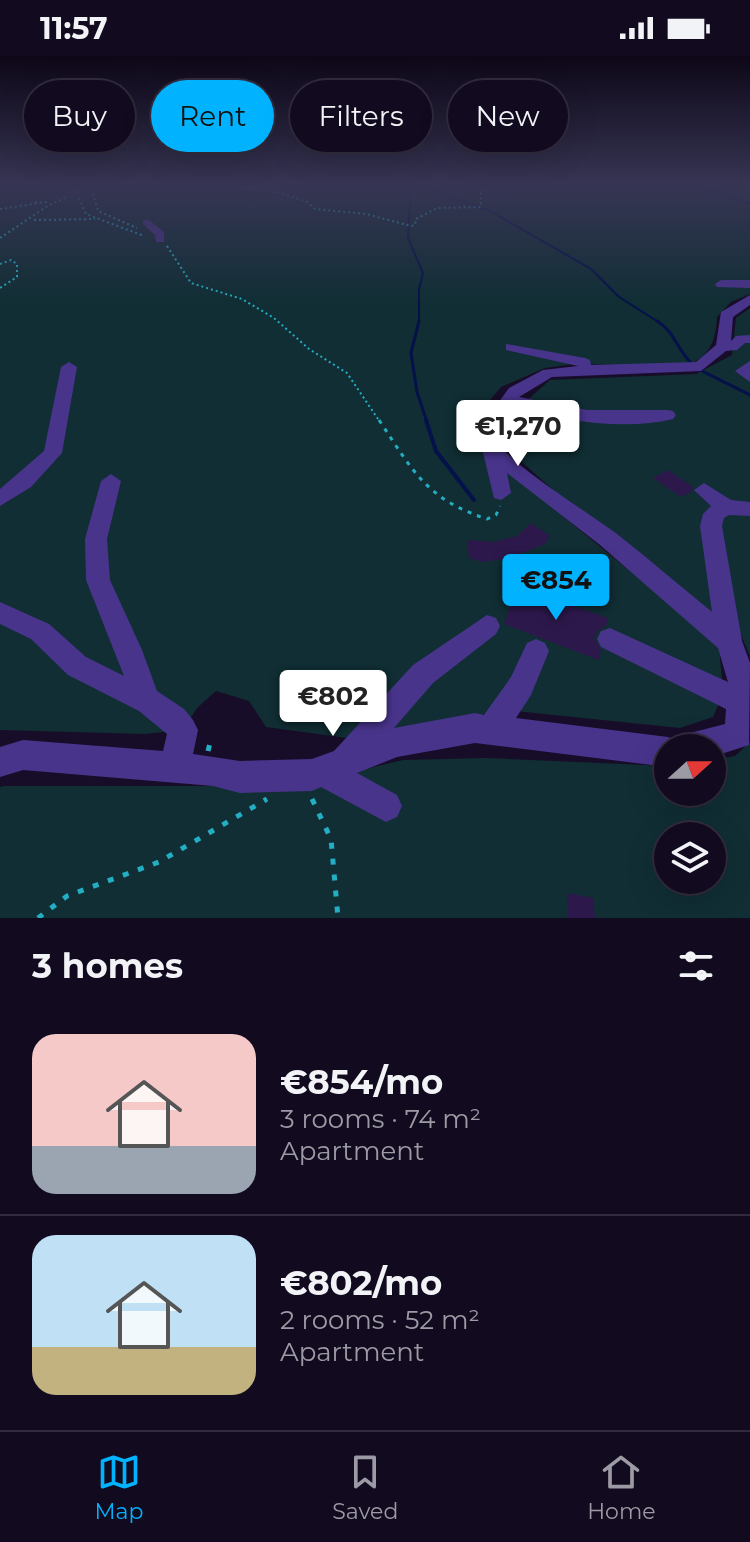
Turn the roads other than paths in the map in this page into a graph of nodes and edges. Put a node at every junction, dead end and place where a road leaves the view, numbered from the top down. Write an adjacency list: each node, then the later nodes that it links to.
1 (149, 224): 2 (street)
2 (160, 240)
3 (721, 284): 4 (street)
4 (750, 284)
5 (750, 299): 7 (street)
6 (750, 339): 7 (street)
7 (723, 346): 11 (street)
8 (511, 347): 11 (street)
9 (750, 366): 12 (street)
10 (69, 367): 14 (street)
11 (612, 368): 13 (street)
12 (750, 377)
13 (509, 399): 15 (street); 17 (street)
14 (56, 405): 16 (street); 21 (street)
15 (667, 415)
16 (77, 427)
17 (493, 451): 20 (street); 27 (street)
18 (111, 481): 29 (street)
19 (704, 490): 22 (street)
20 (501, 493)
21 (0, 499)
22 (726, 507): 23 (street); 27 (street)
23 (750, 509)
24 (0, 612): 29 (street)
25 (487, 626): 36 (street)
26 (610, 639): 30 (street)
27 (729, 641): 30 (street)
28 (536, 651): 31 (street)
29 (146, 700): 35 (street)
30 (741, 702): 32 (street)
31 (491, 730): 33 (street); 36 (street)
32 (726, 738)
33 (654, 750)
34 (0, 762): 35 (street)
35 (174, 769): 36 (street)
36 (312, 771): 37 (street)
37 (386, 806)

